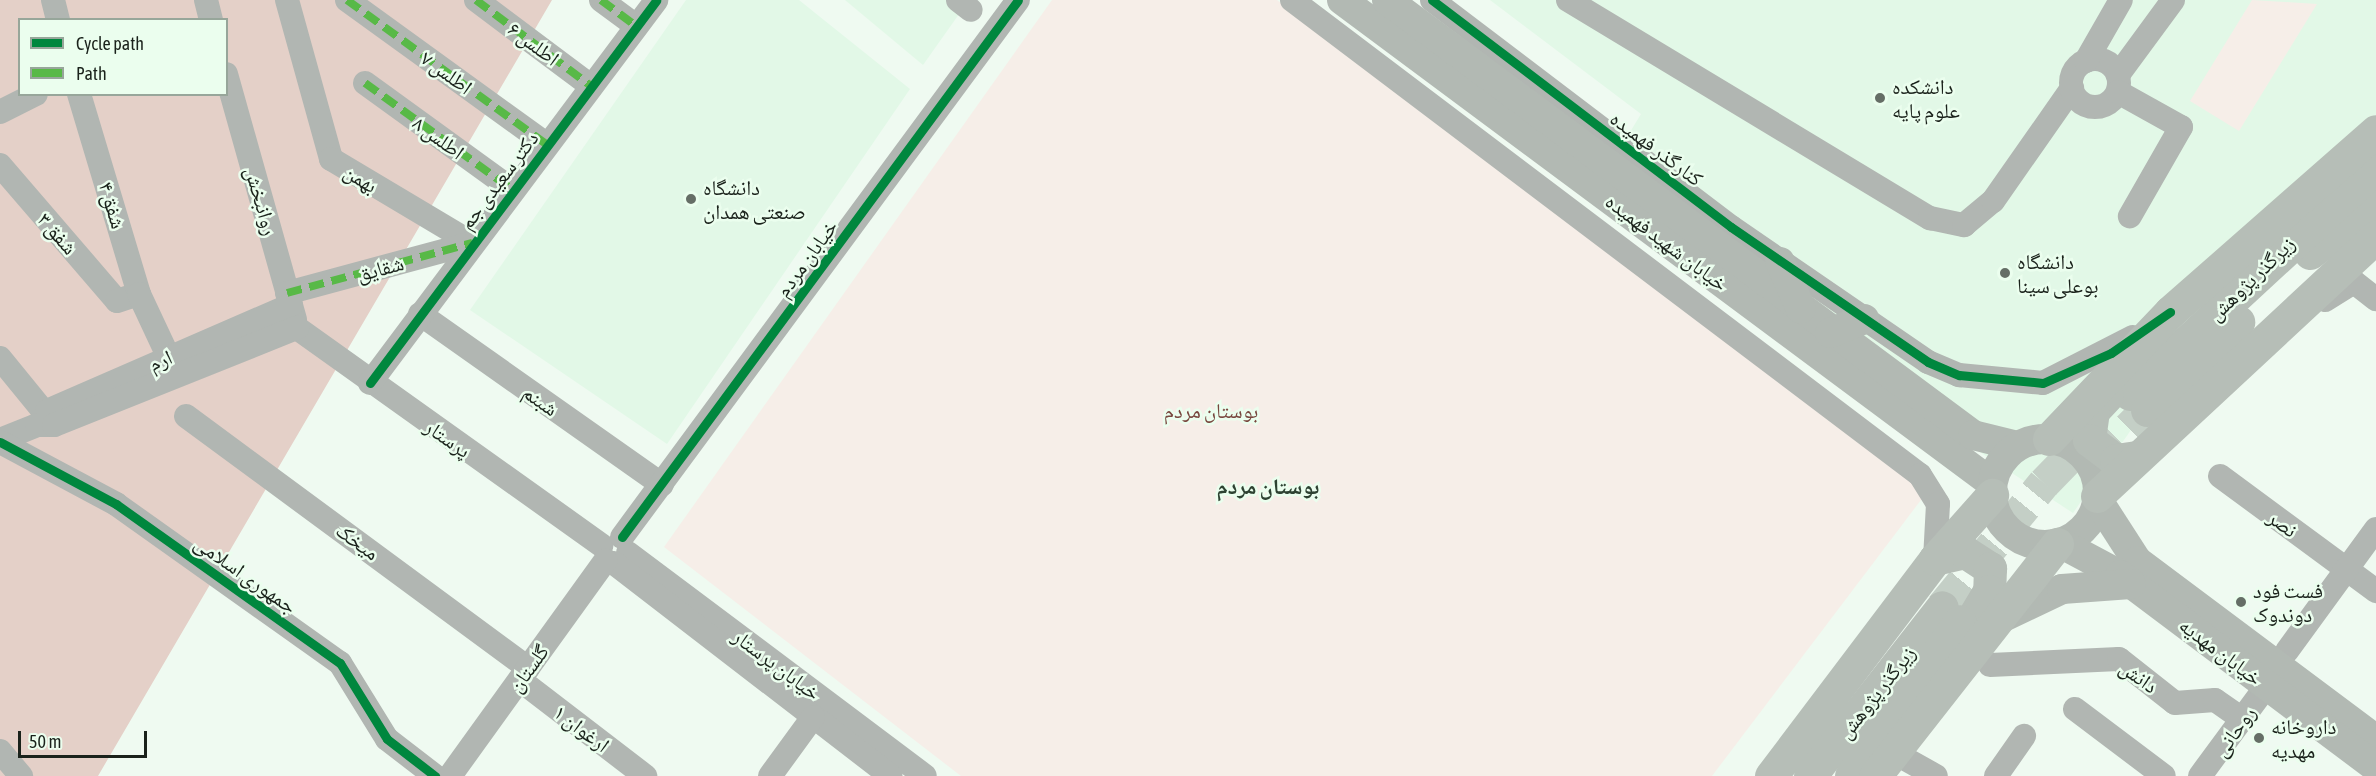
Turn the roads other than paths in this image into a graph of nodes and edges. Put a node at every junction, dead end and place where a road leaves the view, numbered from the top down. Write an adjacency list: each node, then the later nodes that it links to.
1 (53, 0): 16 (street)
2 (206, 0): 17 (street)
3 (287, 0): 36 (street, بهمن)
4 (347, 0): 29 (street, اطلس ۷)
5 (476, 0): 23 (street, اطلس ۶)
6 (601, 0): 18 (street)
7 (656, 0): 18 (street, دکتر سعیدی جم)
8 (1018, 0): 59 (street, خیابان مردم)
9 (1292, 0): 65 (street)
10 (1342, 0): 60 (main road, خیابان شهید فهمیده)
11 (1388, 0): 41 (main road, خیابان شهید فهمیده)
12 (1432, 0): 37 (street, کنارگذر فهمیده)
13 (1568, 0): 24 (street)
14 (2121, 0): 19 (street)
15 (2173, 0): 22 (street)
16 (58, 18)
17 (210, 18)
18 (636, 26): 23 (street, دکتر سعیدی جم)
19 (2085, 61): 22 (street); 24 (street)
20 (228, 81): 40 (street, روانبخش)
21 (366, 83): 32 (street, اطلس ۸)
22 (2118, 83): 24 (street); 34 (street)
23 (591, 86): 29 (street, دکتر سعیدی جم)
24 (2072, 88)
25 (32, 96): 27 (street)
26 (80, 96): 39 (street, شفق ۴)
27 (0, 112)
28 (2376, 130): 42 (highway)
29 (547, 145): 32 (street, دکتر سعیدی جم)
30 (0, 165): 39 (street, شفق ۳)
31 (2376, 167): 33 (highway, زیرگذر پژوهش)
32 (513, 190): 36 (street, دکتر سعیدی جم)
33 (2376, 200)
34 (2130, 216)
35 (2376, 237): 50 (highway)
36 (472, 243): 40 (street, شقایق); 43 (street, دکتر سعیدی جم)
37 (1780, 262): 41 (main road); 44 (street, کنارگذر فهمیده)
38 (2372, 294): 50 (street)
39 (128, 297): 48 (street)
40 (289, 299): 45 (street, روانبخش); 48 (street, ارم)
41 (1802, 312): 46 (main road, خیابان شهید فهمیده)
42 (2170, 312): 44 (street, کنارگذر فهمیده); 47 (highway)
43 (420, 314): 51 (street, دکتر سعیدی جم); 59 (street, شبنم)
44 (1864, 320): 46 (main road)
45 (297, 328): 51 (street, پرستار); 53 (street, ارم)
46 (1830, 333): 56 (main road, خیابان شهید فهمیده)
47 (2139, 346): 54 (highway); 57 (highway)
48 (168, 356): 53 (street, ارم)
49 (0, 358): 53 (street)
50 (2240, 360): 57 (highway)
51 (369, 382): 64 (street, پرستار)
52 (186, 416): 72 (street, میخک)
53 (41, 419): 55 (street, ارم)
54 (2049, 439): 56 (main road); 61 (main road)
55 (0, 441): 84 (street, جمهوری اسلامی)
56 (2017, 446): 60 (main road)
57 (2138, 457): 61 (highway)
58 (2220, 476): 66 (street, نصر)
59 (662, 485): 64 (street, خیابان مردم)
60 (1992, 489): 63 (main road); 65 (highway)
61 (2097, 498): 63 (main road); 79 (main road, خیابان مهدیه)
62 (2376, 530): 66 (street)
63 (2059, 543): 67 (main road, خیابان مهدیه); 69 (highway)
64 (614, 552): 72 (street, گلستان); 75 (street, خیابان پرستار); 89 (street, خیابان پرستار)
65 (1935, 558): 77 (highway); 90 (highway)
66 (2347, 570): 68 (street, نصر); 70 (street)
67 (2132, 584): 69 (main road); 73 (main road, خیابان مهدیه)
68 (2376, 591)
69 (1992, 622): 77 (highway)
70 (2287, 651)
71 (1990, 665): 76 (street, دانش)
72 (524, 674): 85 (street, گلستان); 86 (street, ارغوان ۱)
73 (2267, 686): 76 (street, روحانی); 82 (main road, خیابان مهدیه)
74 (2075, 710): 95 (street)
75 (813, 717): 87 (street); 88 (street, خیابان پرستار)
76 (2242, 719): 96 (street, روحانی)
77 (1913, 725): 81 (highway)
78 (2024, 736): 94 (street)
79 (2376, 740)
80 (0, 751): 83 (street)
81 (1884, 764): 93 (street)
82 (2376, 767)
83 (21, 776)
84 (435, 776)
85 (450, 776)
86 (645, 776)
87 (770, 776)
88 (891, 776)
89 (925, 776)
90 (1772, 776)
91 (1810, 776): 92 (highway, زیرگذر پژوهش)
92 (1851, 776)
93 (1936, 776)
94 (1996, 776)
95 (2164, 776)
96 (2200, 776)

